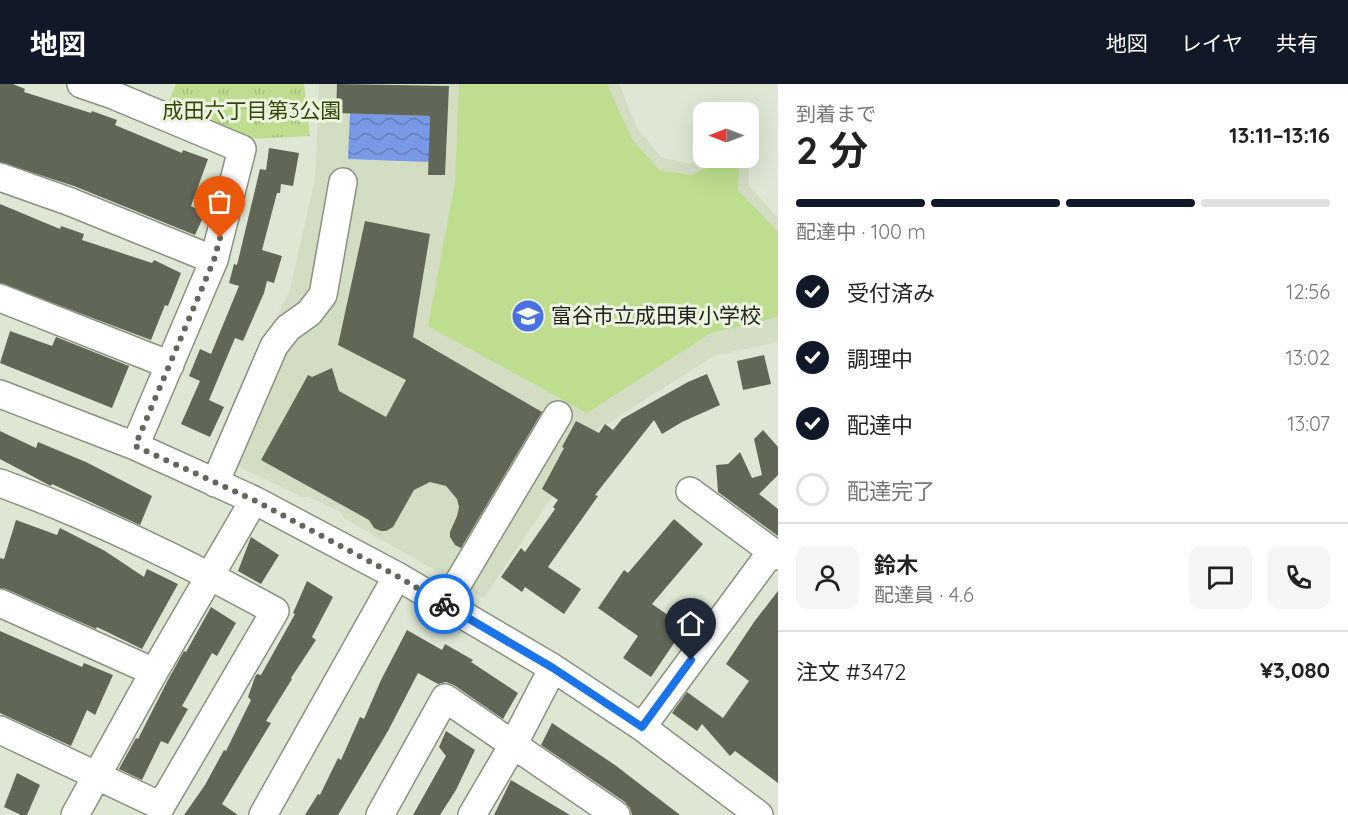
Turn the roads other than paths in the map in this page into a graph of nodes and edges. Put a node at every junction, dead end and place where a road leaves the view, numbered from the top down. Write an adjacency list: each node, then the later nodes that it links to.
1 (81, 84): 4 (street)
2 (0, 177): 4 (street)
3 (343, 182): 11 (street)
4 (214, 260): 6 (street)
5 (0, 298): 6 (street)
6 (170, 365): 9 (street)
7 (0, 394): 9 (street)
8 (558, 415): 18 (street)
9 (135, 446): 11 (street)
10 (0, 483): 15 (street)
11 (215, 483): 13 (street)
12 (690, 492): 14 (street)
13 (254, 500): 15 (street); 16 (street)
14 (775, 554): 21 (street)
15 (210, 575): 20 (street); 24 (street)
16 (397, 576): 18 (street); 26 (street)
17 (0, 603): 20 (street)
18 (446, 604): 19 (street)
19 (553, 668): 21 (street); 23 (street)
20 (154, 672): 24 (street)
21 (642, 727): 30 (street)
22 (0, 730): 24 (street)
23 (513, 745): 27 (street); 28 (street); 29 (street)
24 (97, 776): 25 (street)
25 (75, 815)
26 (263, 815)
27 (380, 815)
28 (472, 815)
29 (616, 815)
30 (759, 815)

